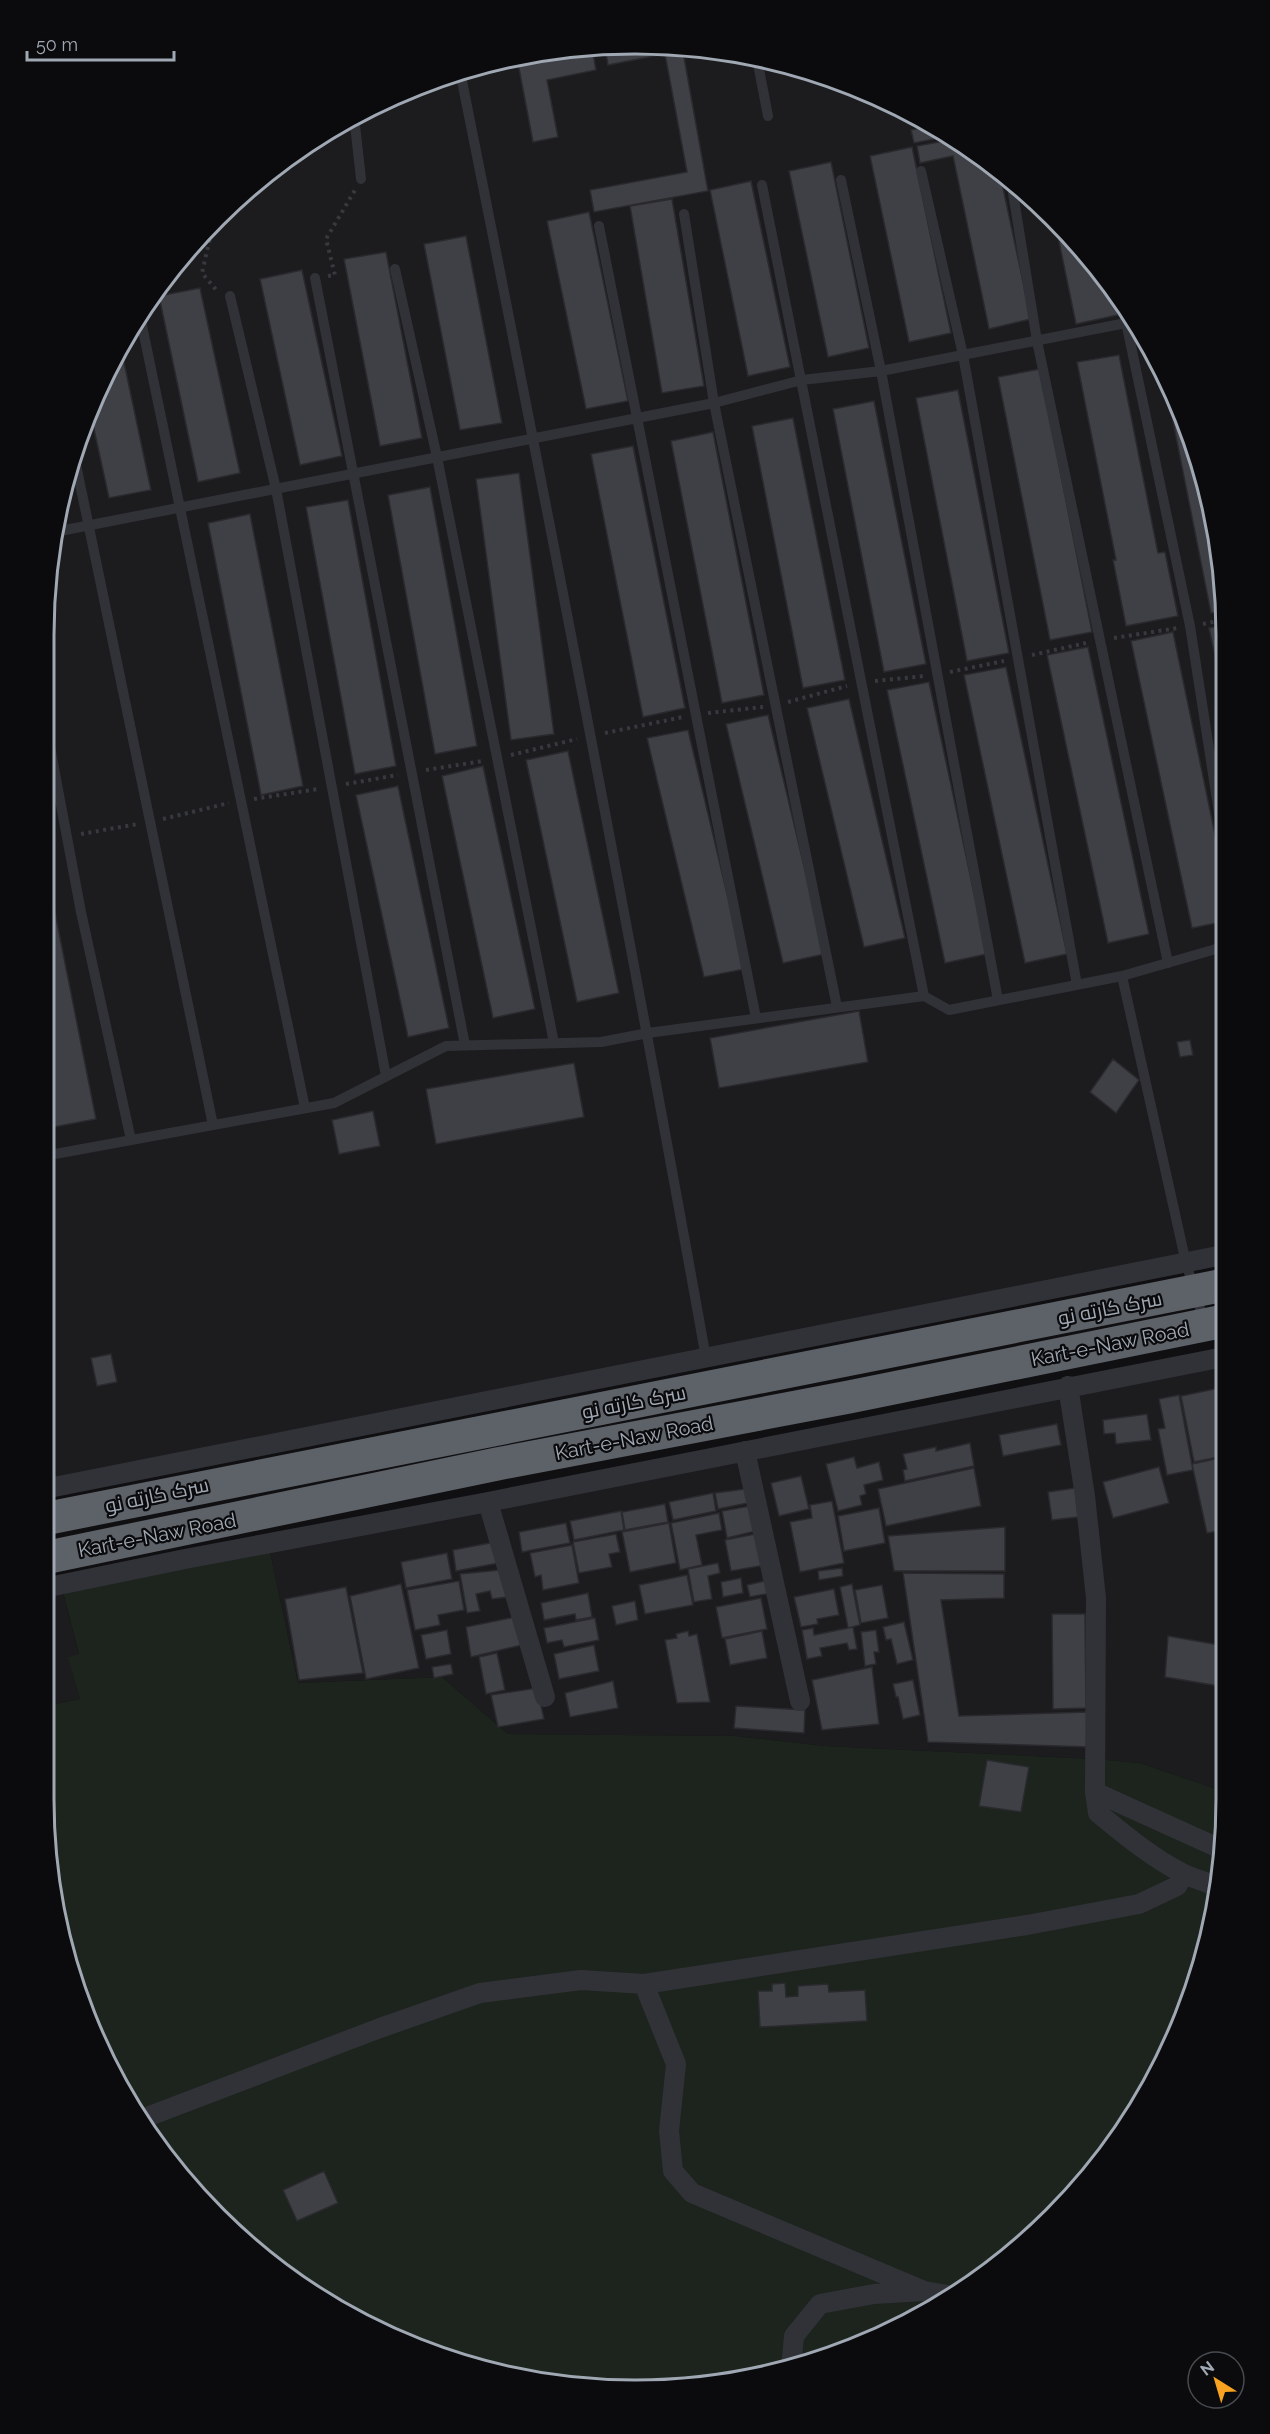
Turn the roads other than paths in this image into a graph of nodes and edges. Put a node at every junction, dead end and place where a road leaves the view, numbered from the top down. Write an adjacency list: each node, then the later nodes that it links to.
1 (759, 68): 3 (lane)
2 (462, 81): 24 (lane)
3 (768, 117)
4 (355, 126): 6 (lane)
5 (921, 171): 19 (lane)
6 (361, 179)
7 (841, 180): 20 (lane)
8 (762, 184): 21 (lane)
9 (1013, 194): 18 (lane)
10 (684, 214): 22 (lane)
11 (599, 226): 23 (lane)
12 (395, 269): 25 (lane)
13 (315, 278): 27 (lane)
14 (230, 296): 28 (lane)
15 (1125, 323): 18 (lane)
16 (142, 327): 29 (lane)
17 (1131, 333): 33 (lane)
18 (1037, 340): 19 (lane); 35 (lane)
19 (963, 355): 20 (lane); 37 (lane)
20 (881, 371): 21 (lane); 39 (lane)
21 (802, 380): 22 (lane); 38 (lane)
22 (714, 404): 23 (lane); 40 (lane)
23 (638, 418): 24 (lane); 41 (lane)
24 (534, 439): 25 (lane); 42 (lane)
25 (437, 458): 27 (lane); 43 (lane)
26 (78, 473): 30 (lane)
27 (352, 474): 28 (lane); 44 (lane)
28 (276, 489): 29 (lane); 45 (lane)
29 (179, 508): 30 (lane); 46 (lane)
30 (89, 526): 31 (lane); 47 (lane)
31 (64, 530)
32 (54, 770): 48 (lane)
33 (1216, 793)
34 (1216, 949): 35 (lane)
35 (1168, 963): 36 (lane)
36 (1122, 976): 37 (lane); 51 (lane)
37 (1077, 985): 39 (lane)
38 (924, 996): 39 (lane); 40 (lane)
39 (998, 1000)
40 (837, 1007): 41 (lane)
41 (756, 1018): 42 (lane)
42 (648, 1033): 43 (lane); 53 (lane)
43 (554, 1043): 44 (lane)
44 (465, 1045): 45 (lane)
45 (386, 1076): 46 (lane)
46 (305, 1108): 47 (lane)
47 (213, 1125): 48 (lane)
48 (131, 1140): 49 (lane)
49 (54, 1154)
50 (1216, 1264): 51 (street)
51 (1201, 1280): 52 (lane); 53 (street); 59 (highway, سرک کارته نو)
52 (1214, 1322): 60 (highway, Kart-e-Naw Road)
53 (706, 1358): 57 (street)
54 (1216, 1358): 55 (street)
55 (1068, 1386): 56 (street); 64 (street)
56 (745, 1451): 58 (street); 63 (street)
57 (54, 1487)
58 (488, 1502): 61 (street); 62 (street)
59 (54, 1517)
60 (54, 1556)
61 (54, 1586)
62 (546, 1697)
63 (800, 1701)
64 (1095, 1792): 65 (street); 66 (street)
65 (1214, 1846)
66 (1184, 1874): 67 (street); 68 (street)
67 (1210, 1883)
68 (644, 1984): 69 (street); 70 (street)
69 (148, 2116)
70 (924, 2291): 71 (street); 72 (street)
71 (939, 2294)
72 (791, 2358)

